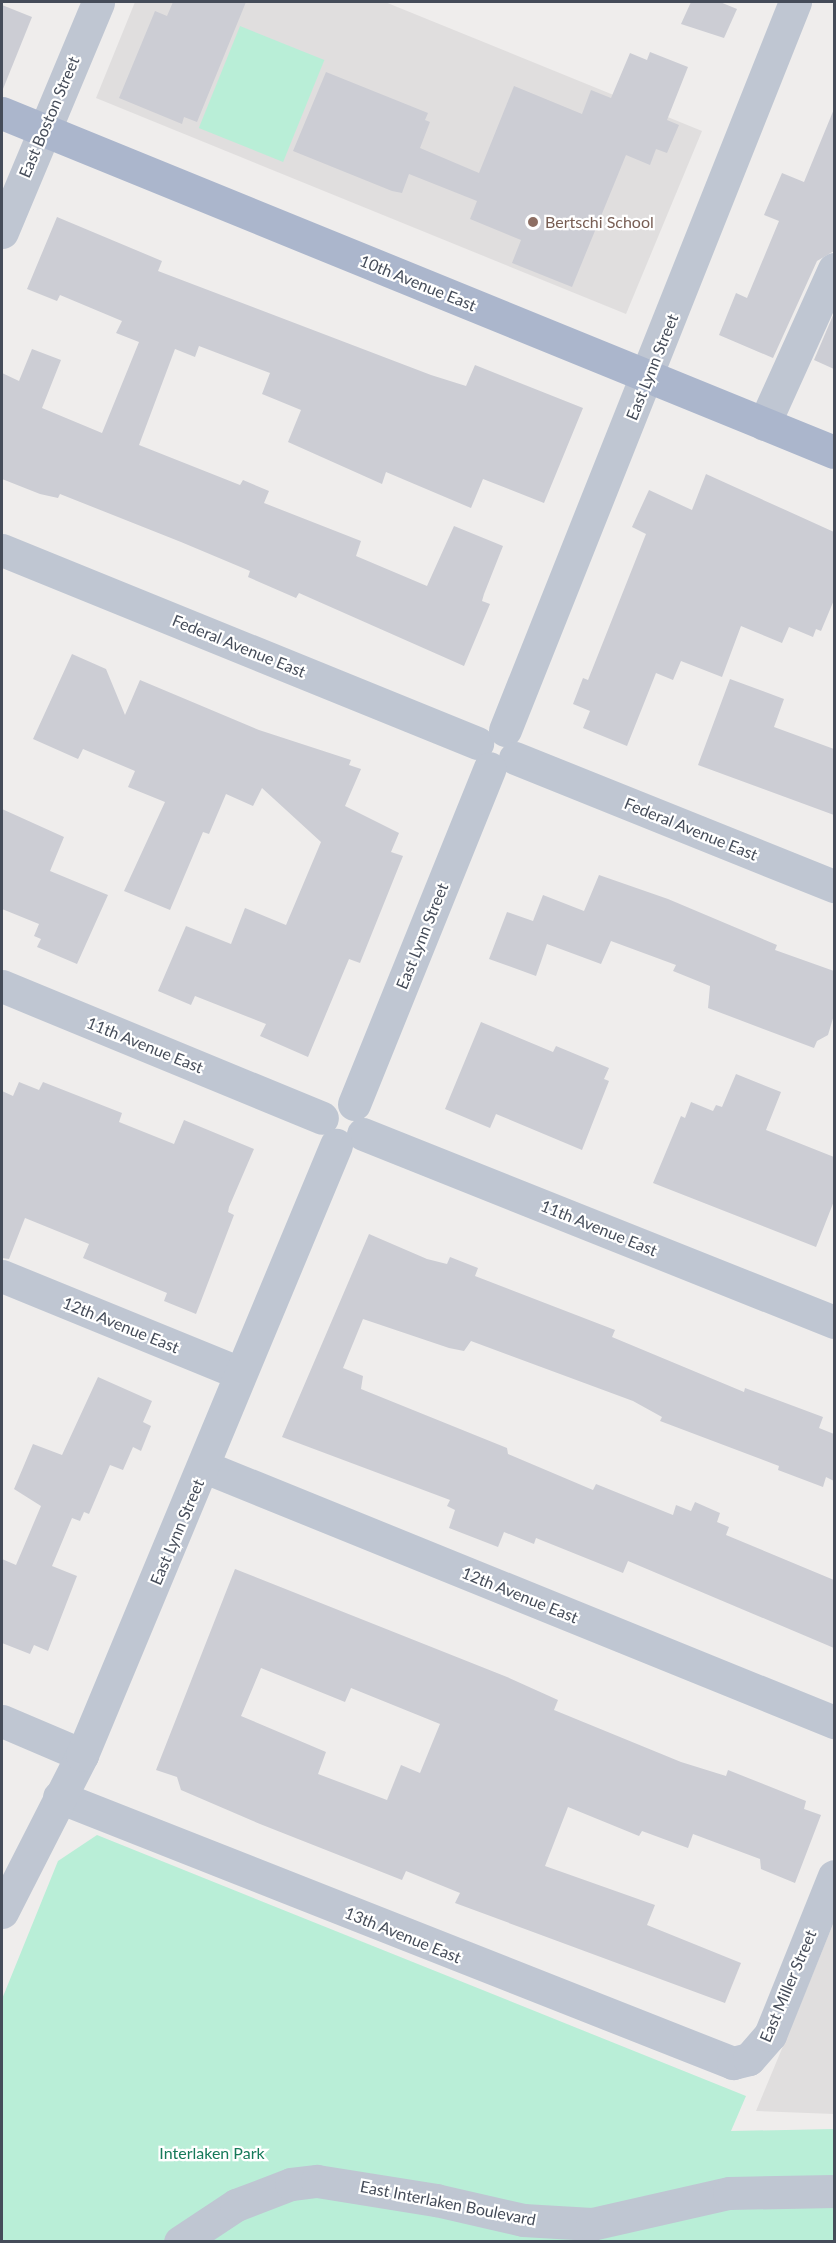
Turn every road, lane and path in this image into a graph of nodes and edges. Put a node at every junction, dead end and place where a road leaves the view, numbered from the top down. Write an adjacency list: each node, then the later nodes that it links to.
1 (98, 2): 4 (street, East Boston Street)
2 (795, 2): 7 (street, East Lynn Street)
3 (2, 113): 4 (main road, 10th Avenue East)
4 (43, 130): 5 (street, East Boston Street); 7 (main road, 10th Avenue East)
5 (2, 232)
6 (834, 269): 8 (street)
7 (648, 377): 8 (main road, 10th Avenue East); 11 (street, East Lynn Street)
8 (764, 424): 9 (main road, 10th Avenue East)
9 (834, 452)
10 (2, 550): 11 (street, Federal Avenue East)
11 (497, 750): 12 (street, Federal Avenue East); 14 (street, East Lynn Street)
12 (834, 886)
13 (2, 986): 14 (street, 11th Avenue East)
14 (344, 1125): 16 (street, 11th Avenue East); 17 (street, East Lynn Street)
15 (2, 1276): 17 (street, 12th Avenue East)
16 (834, 1322)
17 (240, 1373): 18 (street, East Lynn Street)
18 (205, 1467): 20 (street, 12th Avenue East); 21 (street, East Lynn Street)
19 (2, 1721): 21 (street)
20 (834, 1722)
21 (82, 1755): 22 (street, East Lynn Street)
22 (59, 1797): 24 (street, East Lynn Street); 25 (street, 13th Avenue East)
23 (834, 1876): 25 (street, East Miller Street)
24 (2, 1912)
25 (749, 2059)
26 (834, 2191): 27 (street, East Interlaken Boulevard)
27 (180, 2241)

